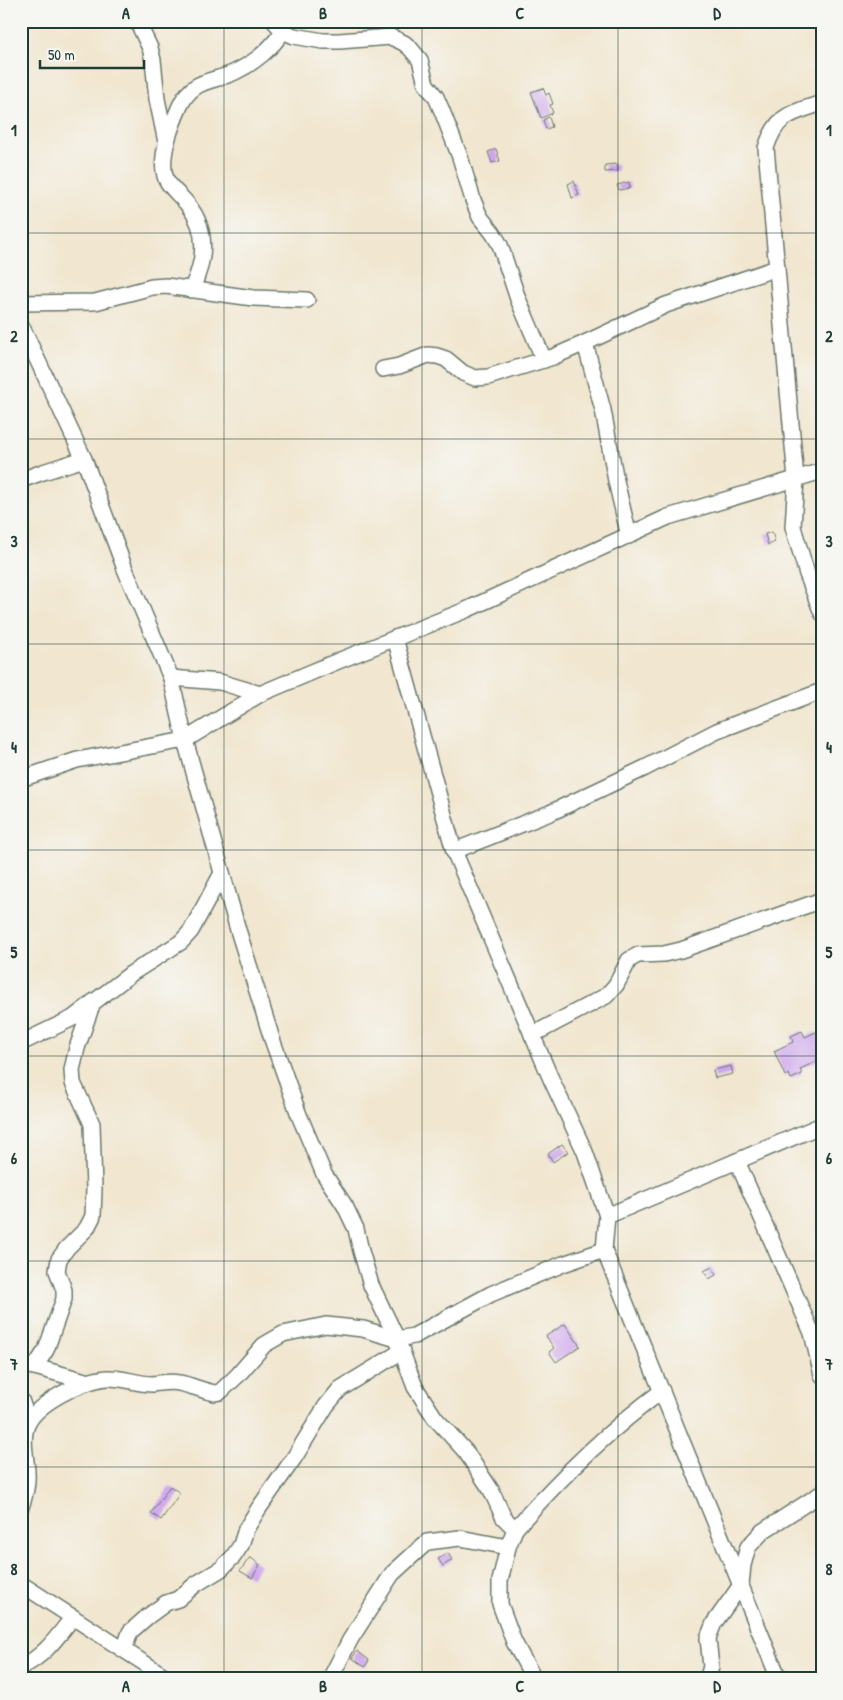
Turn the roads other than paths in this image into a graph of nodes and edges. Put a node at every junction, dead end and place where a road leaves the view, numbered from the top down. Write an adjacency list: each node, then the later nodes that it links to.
1 (137, 21): 4 (street)
2 (279, 26): 4 (street); 11 (street)
3 (822, 102): 5 (street)
4 (166, 142): 6 (street)
5 (777, 268): 10 (street); 15 (street)
6 (191, 290): 7 (street); 8 (street)
7 (307, 300)
8 (21, 303)
9 (21, 325): 13 (street)
10 (586, 343): 11 (street); 17 (street)
11 (544, 360): 12 (street)
12 (383, 369)
13 (84, 460): 16 (street); 20 (street)
14 (822, 471): 15 (street)
15 (796, 479): 17 (street); 18 (street)
16 (21, 480)
17 (629, 536): 19 (street)
18 (822, 613)
19 (395, 638): 22 (street); 25 (street)
20 (171, 678): 22 (street); 23 (street)
21 (822, 691): 25 (street)
22 (260, 694): 23 (street)
23 (184, 740): 24 (street); 26 (street)
24 (21, 780)
25 (454, 851): 29 (street)
26 (222, 873): 28 (street); 35 (street)
27 (822, 900): 29 (street)
28 (93, 1002): 30 (street); 36 (street)
29 (532, 1035): 33 (street)
30 (21, 1043)
31 (822, 1125): 32 (street)
32 (738, 1161): 33 (street); 37 (street)
33 (607, 1216): 34 (street)
34 (604, 1250): 35 (street); 39 (street)
35 (400, 1345): 38 (street); 44 (street); 49 (street)
36 (28, 1366): 38 (street)
37 (822, 1376)
38 (89, 1382): 41 (street)
39 (662, 1391): 44 (street); 47 (street)
40 (21, 1400): 41 (street)
41 (28, 1420): 43 (street)
42 (822, 1493): 47 (street)
43 (21, 1506)
44 (515, 1530): 45 (street)
45 (508, 1548): 55 (street); 56 (street)
46 (21, 1584): 48 (street)
47 (741, 1585): 53 (street); 57 (street)
48 (73, 1617): 50 (street); 52 (street)
49 (130, 1632): 50 (street); 51 (street)
50 (107, 1639): 51 (street)
51 (124, 1650): 54 (street)
52 (21, 1667)
53 (711, 1675)
54 (169, 1679)
55 (330, 1679)
56 (534, 1679)
57 (779, 1679)

